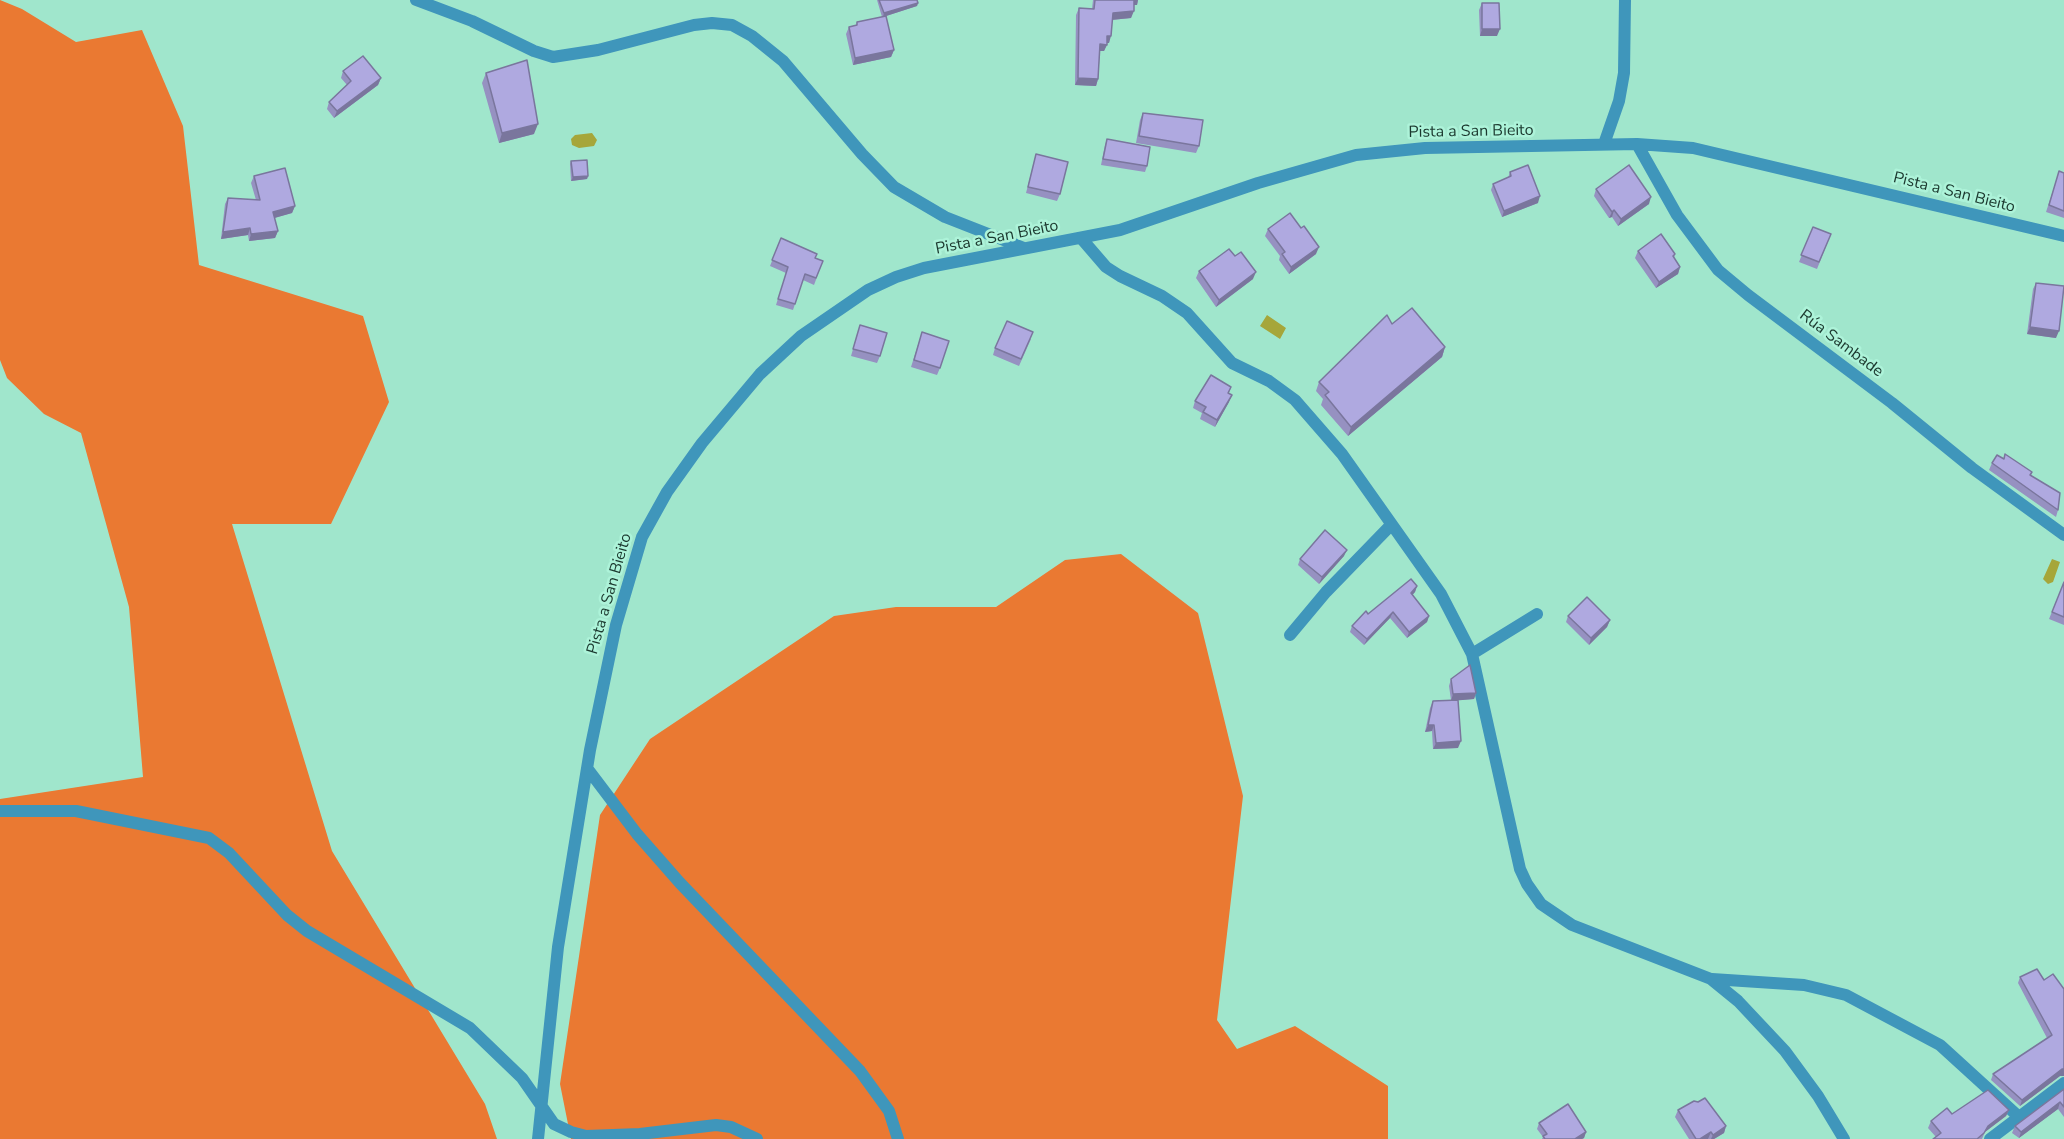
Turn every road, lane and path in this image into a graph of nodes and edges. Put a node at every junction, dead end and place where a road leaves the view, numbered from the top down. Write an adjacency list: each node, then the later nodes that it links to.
1 (416, 0): 7 (street)
2 (1625, 0): 3 (street)
3 (1604, 144): 4 (street, Pista a San Bieito); 6 (street, Pista a San Bieito)
4 (1637, 144): 5 (street, Pista a San Bieito); 9 (street, Rúa Sambade)
5 (2064, 236)
6 (1081, 238): 7 (street, Pista a San Bieito); 8 (street)
7 (1025, 249): 13 (street, Pista a San Bieito)
8 (1391, 525): 11 (street); 12 (street)
9 (2064, 535)
10 (1537, 614): 12 (street)
11 (1290, 635)
12 (1472, 654): 15 (street)
13 (587, 768): 17 (street, Pista a San Bieito); 21 (street)
14 (0, 811): 17 (street)
15 (1711, 979): 18 (street); 22 (street)
16 (2064, 1083): 18 (street)
17 (541, 1106): 19 (street, Pista a San Bieito); 20 (street)
18 (2019, 1117): 23 (street)
19 (538, 1139)
20 (757, 1139)
21 (898, 1139)
22 (1844, 1139)
23 (1990, 1139)

